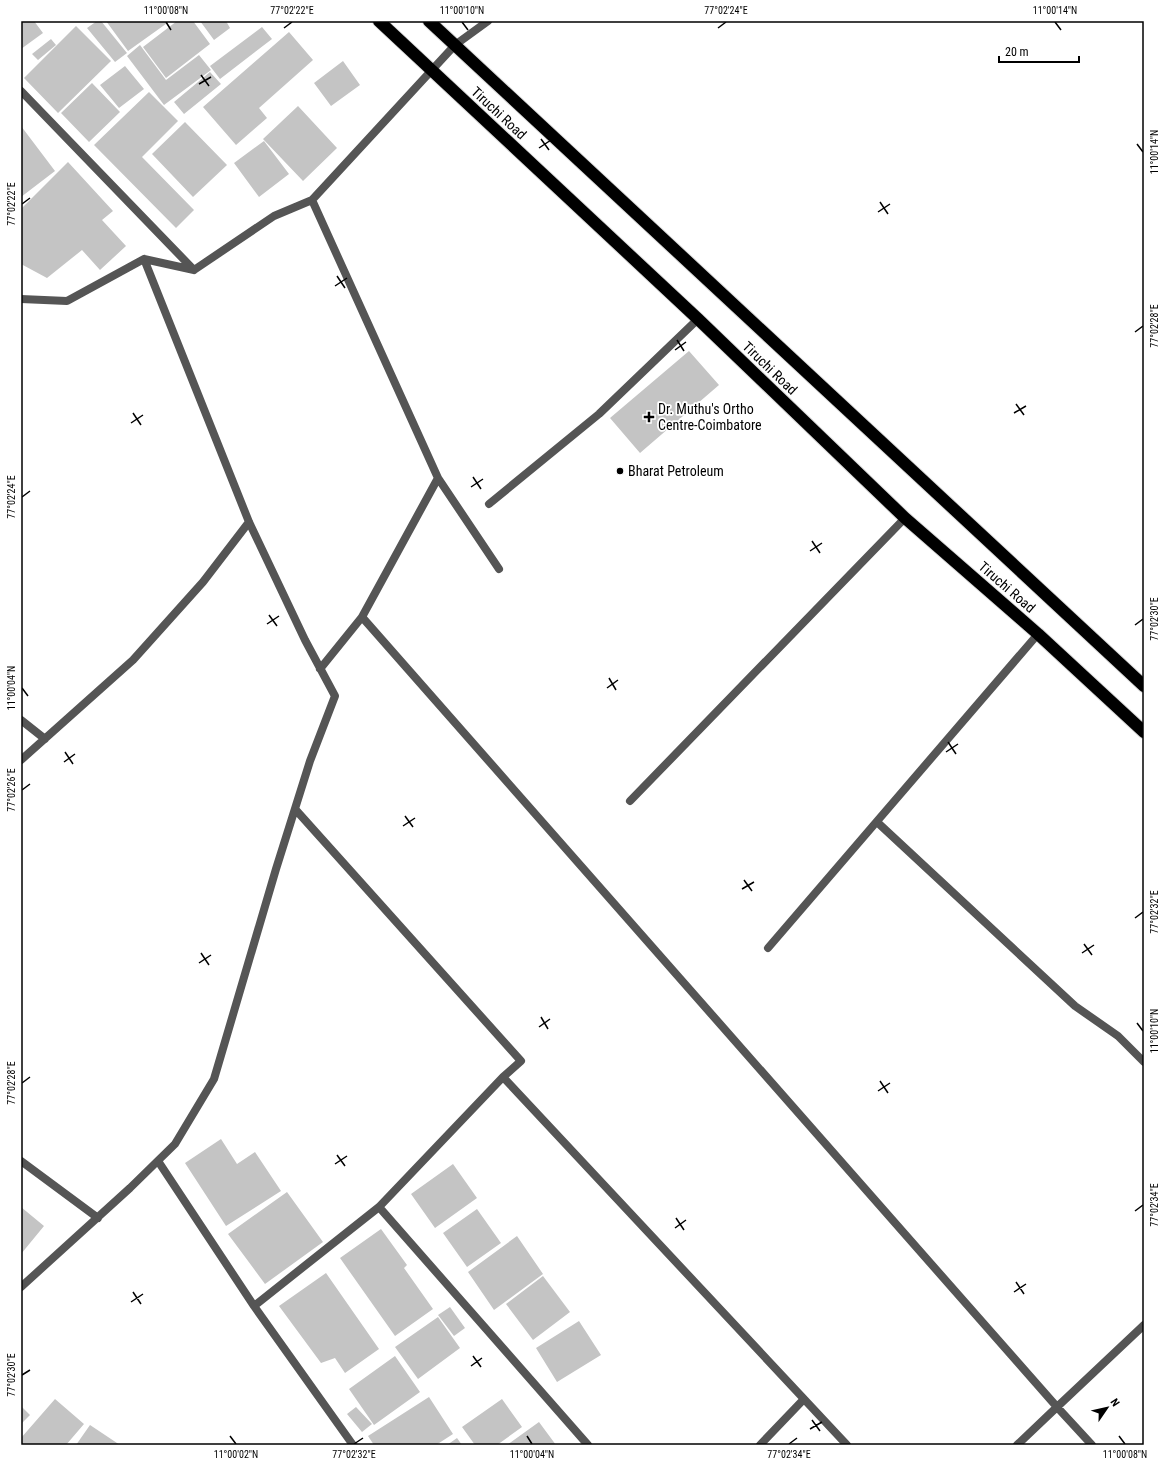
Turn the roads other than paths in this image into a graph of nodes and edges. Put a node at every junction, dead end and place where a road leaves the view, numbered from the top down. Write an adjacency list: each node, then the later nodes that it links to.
1 (379, 21): 5 (highway, Tiruchi Road)
2 (429, 21): 4 (highway, Tiruchi Road)
3 (488, 21): 4 (street)
4 (455, 45): 5 (street); 20 (highway, Tiruchi Road)
5 (431, 71): 7 (street); 11 (highway, Tiruchi Road)
6 (21, 91): 9 (street)
7 (312, 200): 9 (street); 12 (street)
8 (144, 259): 9 (street); 10 (street); 15 (street)
9 (194, 270)
10 (21, 299)
11 (698, 320): 13 (street); 14 (highway, Tiruchi Road)
12 (438, 478): 16 (street); 17 (street)
13 (489, 504)
14 (905, 518): 18 (highway, Tiruchi Road); 25 (street)
15 (249, 522): 19 (street); 23 (street)
16 (499, 569)
17 (362, 617): 19 (street); 39 (street)
18 (1038, 634): 22 (highway, Tiruchi Road); 27 (street)
19 (320, 669): 26 (street)
20 (1144, 686)
21 (21, 720): 23 (street)
22 (1144, 732)
23 (45, 739): 24 (street)
24 (21, 760)
25 (630, 801)
26 (295, 809): 30 (street); 32 (street)
27 (877, 822): 28 (street); 29 (street)
28 (768, 948)
29 (1144, 1062)
30 (503, 1077): 33 (street); 38 (street)
31 (21, 1161): 34 (street)
32 (158, 1161): 34 (street); 36 (street)
33 (380, 1207): 36 (street); 41 (street)
34 (98, 1218): 35 (street)
35 (21, 1287)
36 (254, 1306): 40 (street)
37 (1144, 1326): 39 (street)
38 (804, 1399): 42 (street); 43 (street)
39 (1057, 1406): 44 (street); 45 (street)
40 (353, 1445)
41 (588, 1445)
42 (760, 1445)
43 (847, 1445)
44 (1017, 1445)
45 (1092, 1445)

